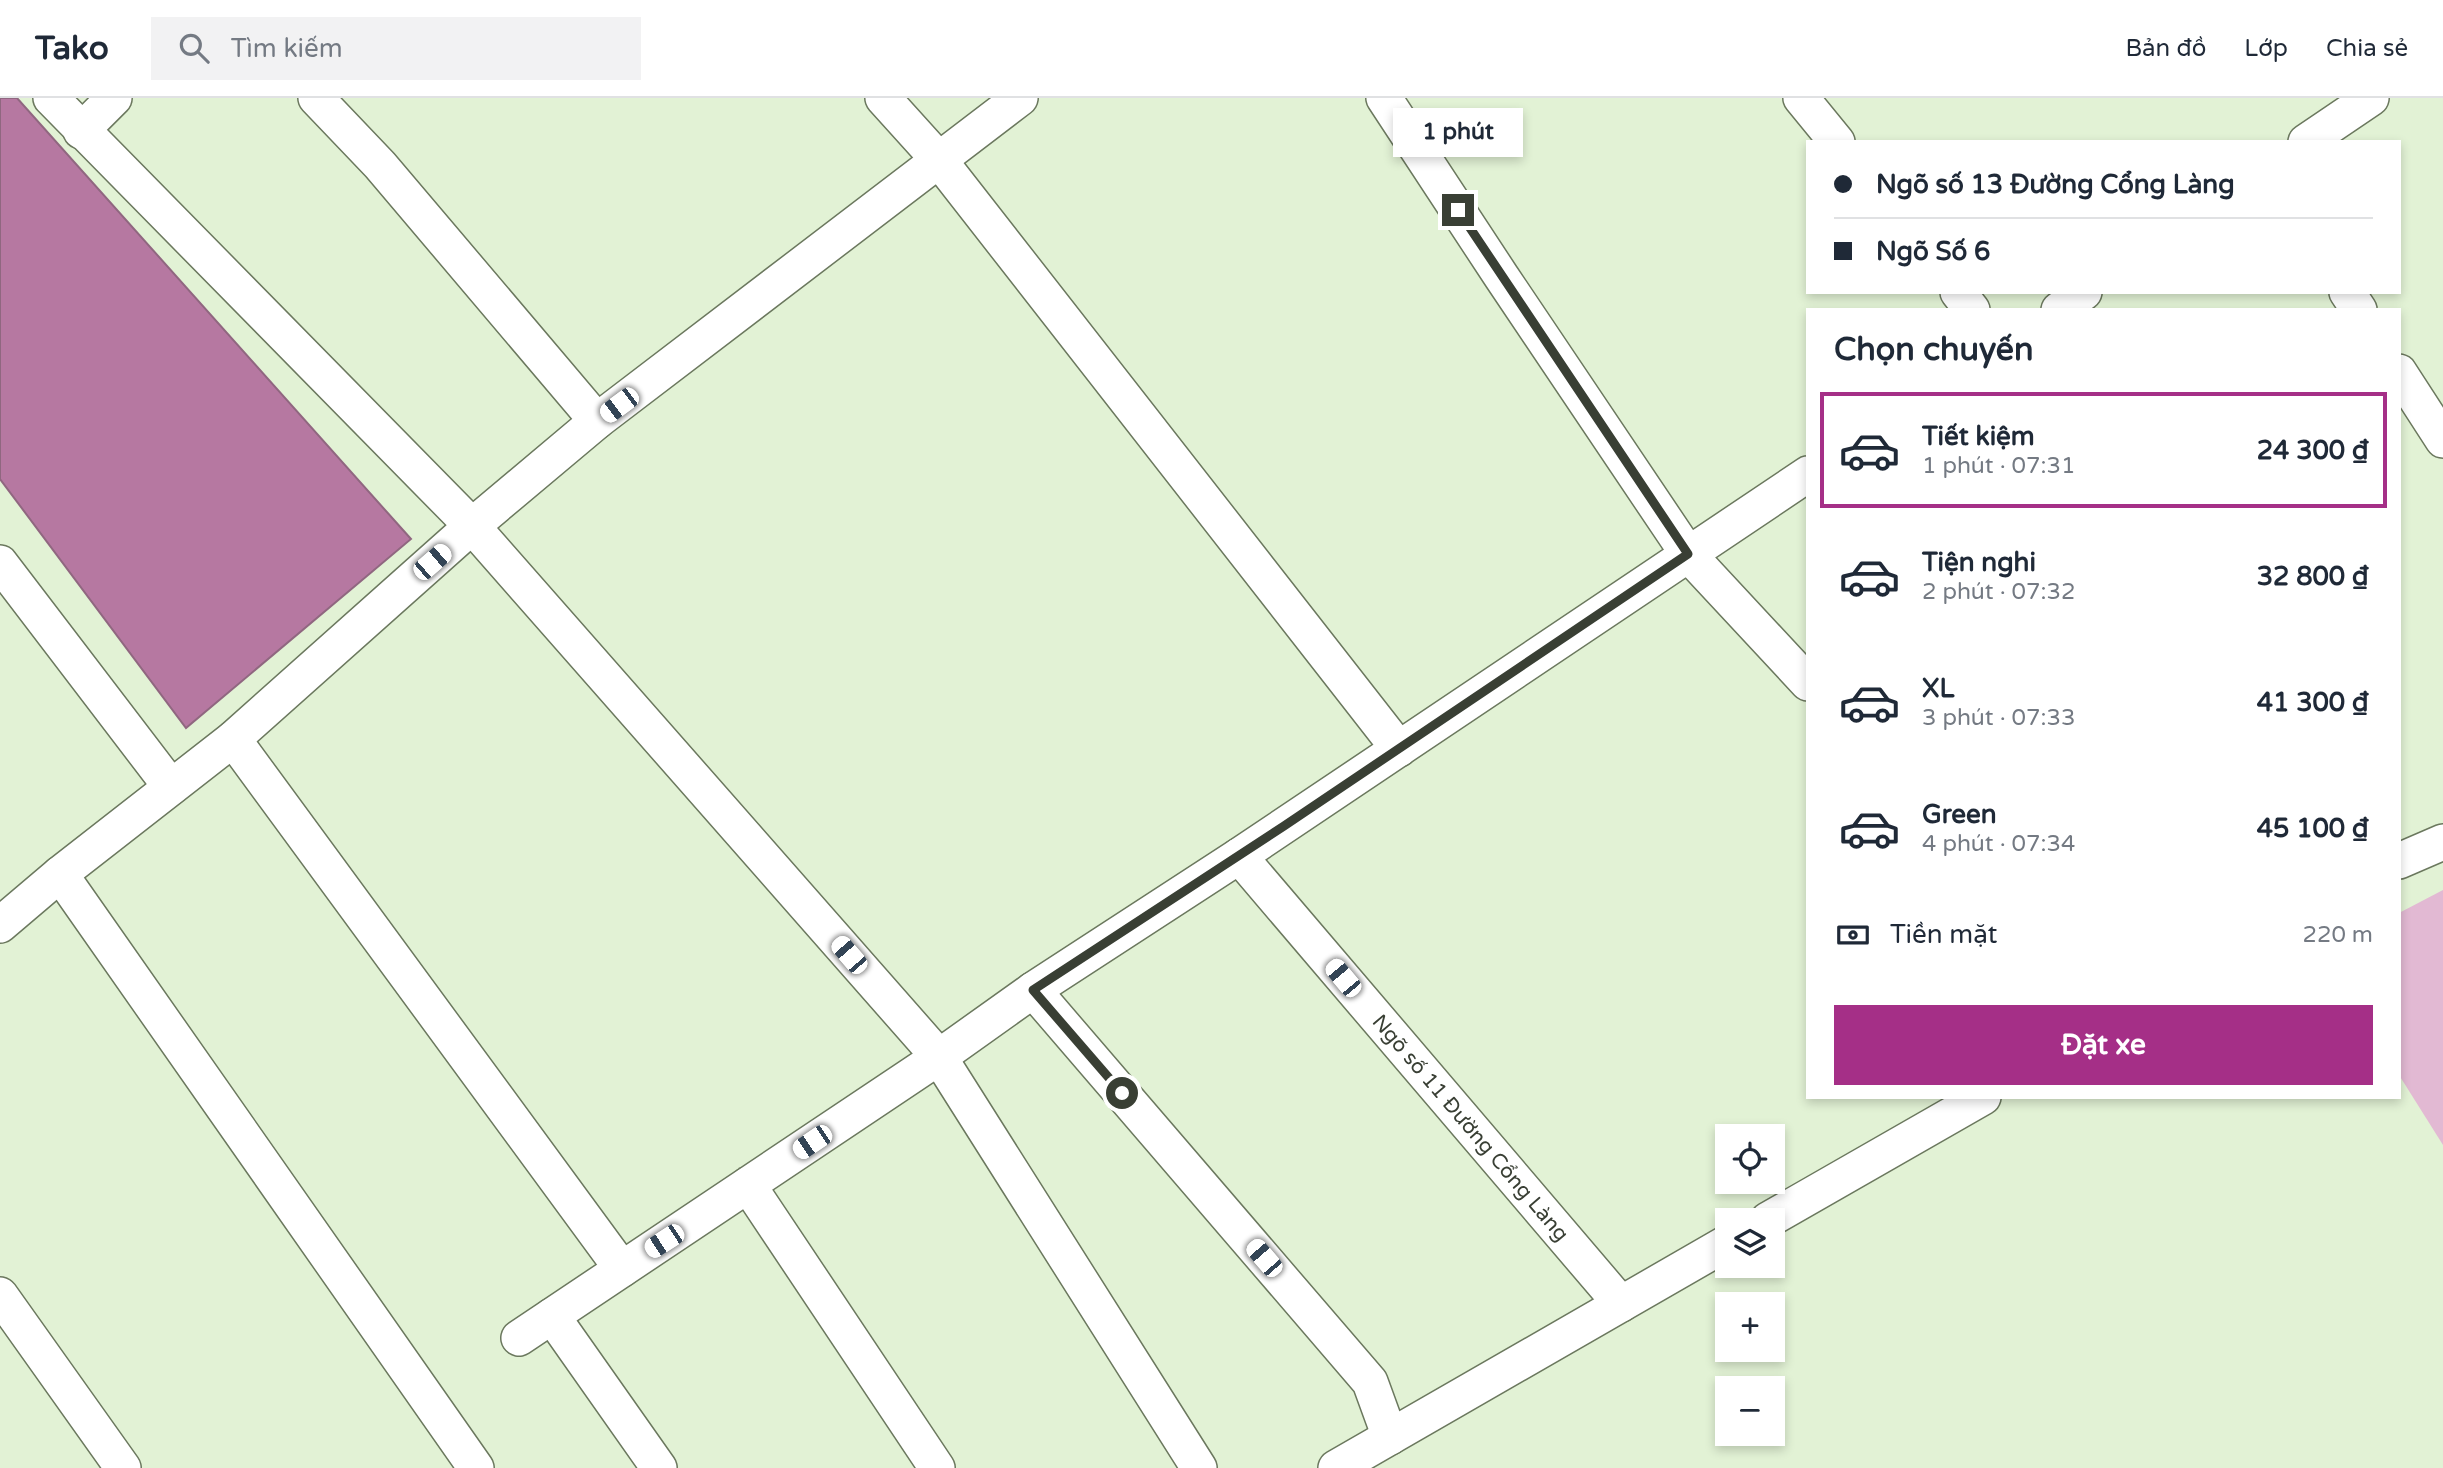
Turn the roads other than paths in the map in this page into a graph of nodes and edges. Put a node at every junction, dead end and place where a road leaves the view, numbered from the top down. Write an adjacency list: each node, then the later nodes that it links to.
1 (51, 98): 9 (street)
2 (114, 98): 9 (street)
3 (316, 98): 18 (street)
4 (883, 98): 12 (street)
5 (1020, 98): 12 (street)
6 (1384, 98): 22 (street)
7 (1801, 98): 10 (street)
8 (2371, 98): 11 (street)
9 (81, 131): 21 (street)
10 (1835, 140)
11 (2309, 140)
12 (939, 160): 18 (street); 26 (street)
13 (1960, 294): 15 (street)
14 (2081, 294): 16 (street)
15 (1970, 308)
16 (2062, 308)
17 (2401, 375): 19 (street)
18 (597, 421): 21 (street)
19 (2443, 440)
20 (1806, 475): 22 (street)
21 (472, 526): 25 (street); 34 (street)
22 (1688, 554): 24 (street); 26 (street)
23 (0, 563): 27 (street)
24 (1806, 681)
25 (233, 738): 27 (street); 39 (street)
26 (1399, 749): 29 (street)
27 (171, 786): 31 (street)
28 (2443, 842): 30 (street)
29 (1239, 856): 33 (street); 41 (street, Ngõ số 11 Đường Cổng Làng)
30 (2401, 860)
31 (60, 874): 32 (street); 46 (street)
32 (0, 925)
33 (1033, 990): 34 (street); 44 (street)
34 (939, 1057): 36 (street); 49 (street)
35 (1980, 1099): 37 (street)
36 (748, 1185): 39 (street); 48 (street)
37 (1785, 1210)
38 (1715, 1250): 41 (street)
39 (622, 1269): 42 (street)
40 (0, 1295): 45 (street)
41 (1621, 1304): 44 (street)
42 (552, 1316): 43 (street); 47 (street)
43 (519, 1338)
44 (1390, 1437): 50 (street)
45 (123, 1468)
46 (476, 1468)
47 (659, 1468)
48 (937, 1468)
49 (1199, 1468)
50 (1336, 1468)

